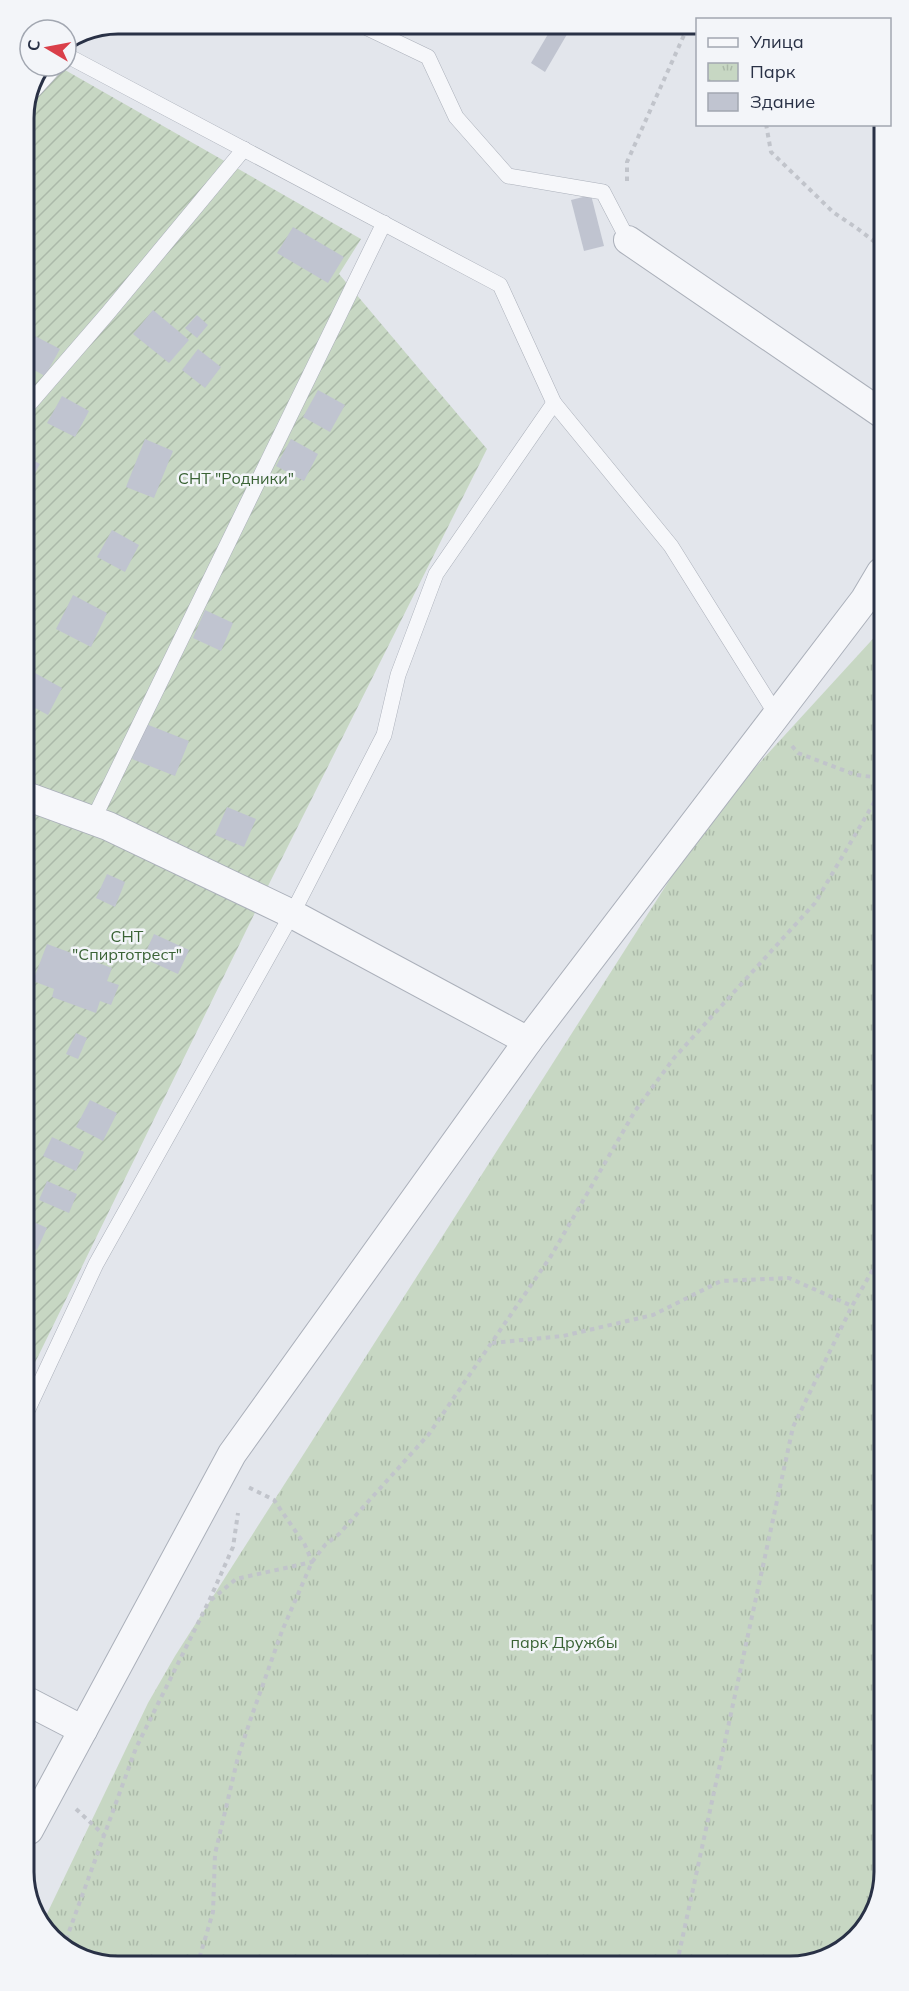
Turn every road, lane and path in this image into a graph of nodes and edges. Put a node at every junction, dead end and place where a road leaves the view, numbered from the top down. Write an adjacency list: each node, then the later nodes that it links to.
1 (381, 34): 8 (lane)
2 (684, 35): 6 (path)
3 (78, 61): 5 (lane)
4 (766, 126): 9 (path)
5 (244, 149): 7 (lane); 10 (lane)
6 (627, 184)
7 (384, 223): 11 (lane); 18 (lane)
8 (628, 240): 12 (street)
9 (874, 241)
10 (35, 398)
11 (554, 403): 14 (lane); 19 (lane)
12 (874, 408)
13 (874, 584): 14 (street)
14 (776, 714): 15 (path); 20 (street)
15 (874, 777)
16 (35, 799): 18 (street)
17 (874, 803): 23 (path)
18 (93, 820): 19 (street)
19 (292, 914): 20 (street); 24 (lane)
20 (528, 1041): 30 (street)
21 (874, 1268): 22 (path)
22 (852, 1306): 23 (path); 34 (path)
23 (491, 1343): 27 (path)
24 (34, 1396)
25 (243, 1484): 27 (path)
26 (239, 1504): 28 (path)
27 (312, 1562): 28 (path); 33 (path)
28 (209, 1601): 32 (path)
29 (34, 1705): 30 (street)
30 (83, 1730): 31 (street)
31 (34, 1821)
32 (66, 1939)
33 (200, 1956)
34 (679, 1956)

